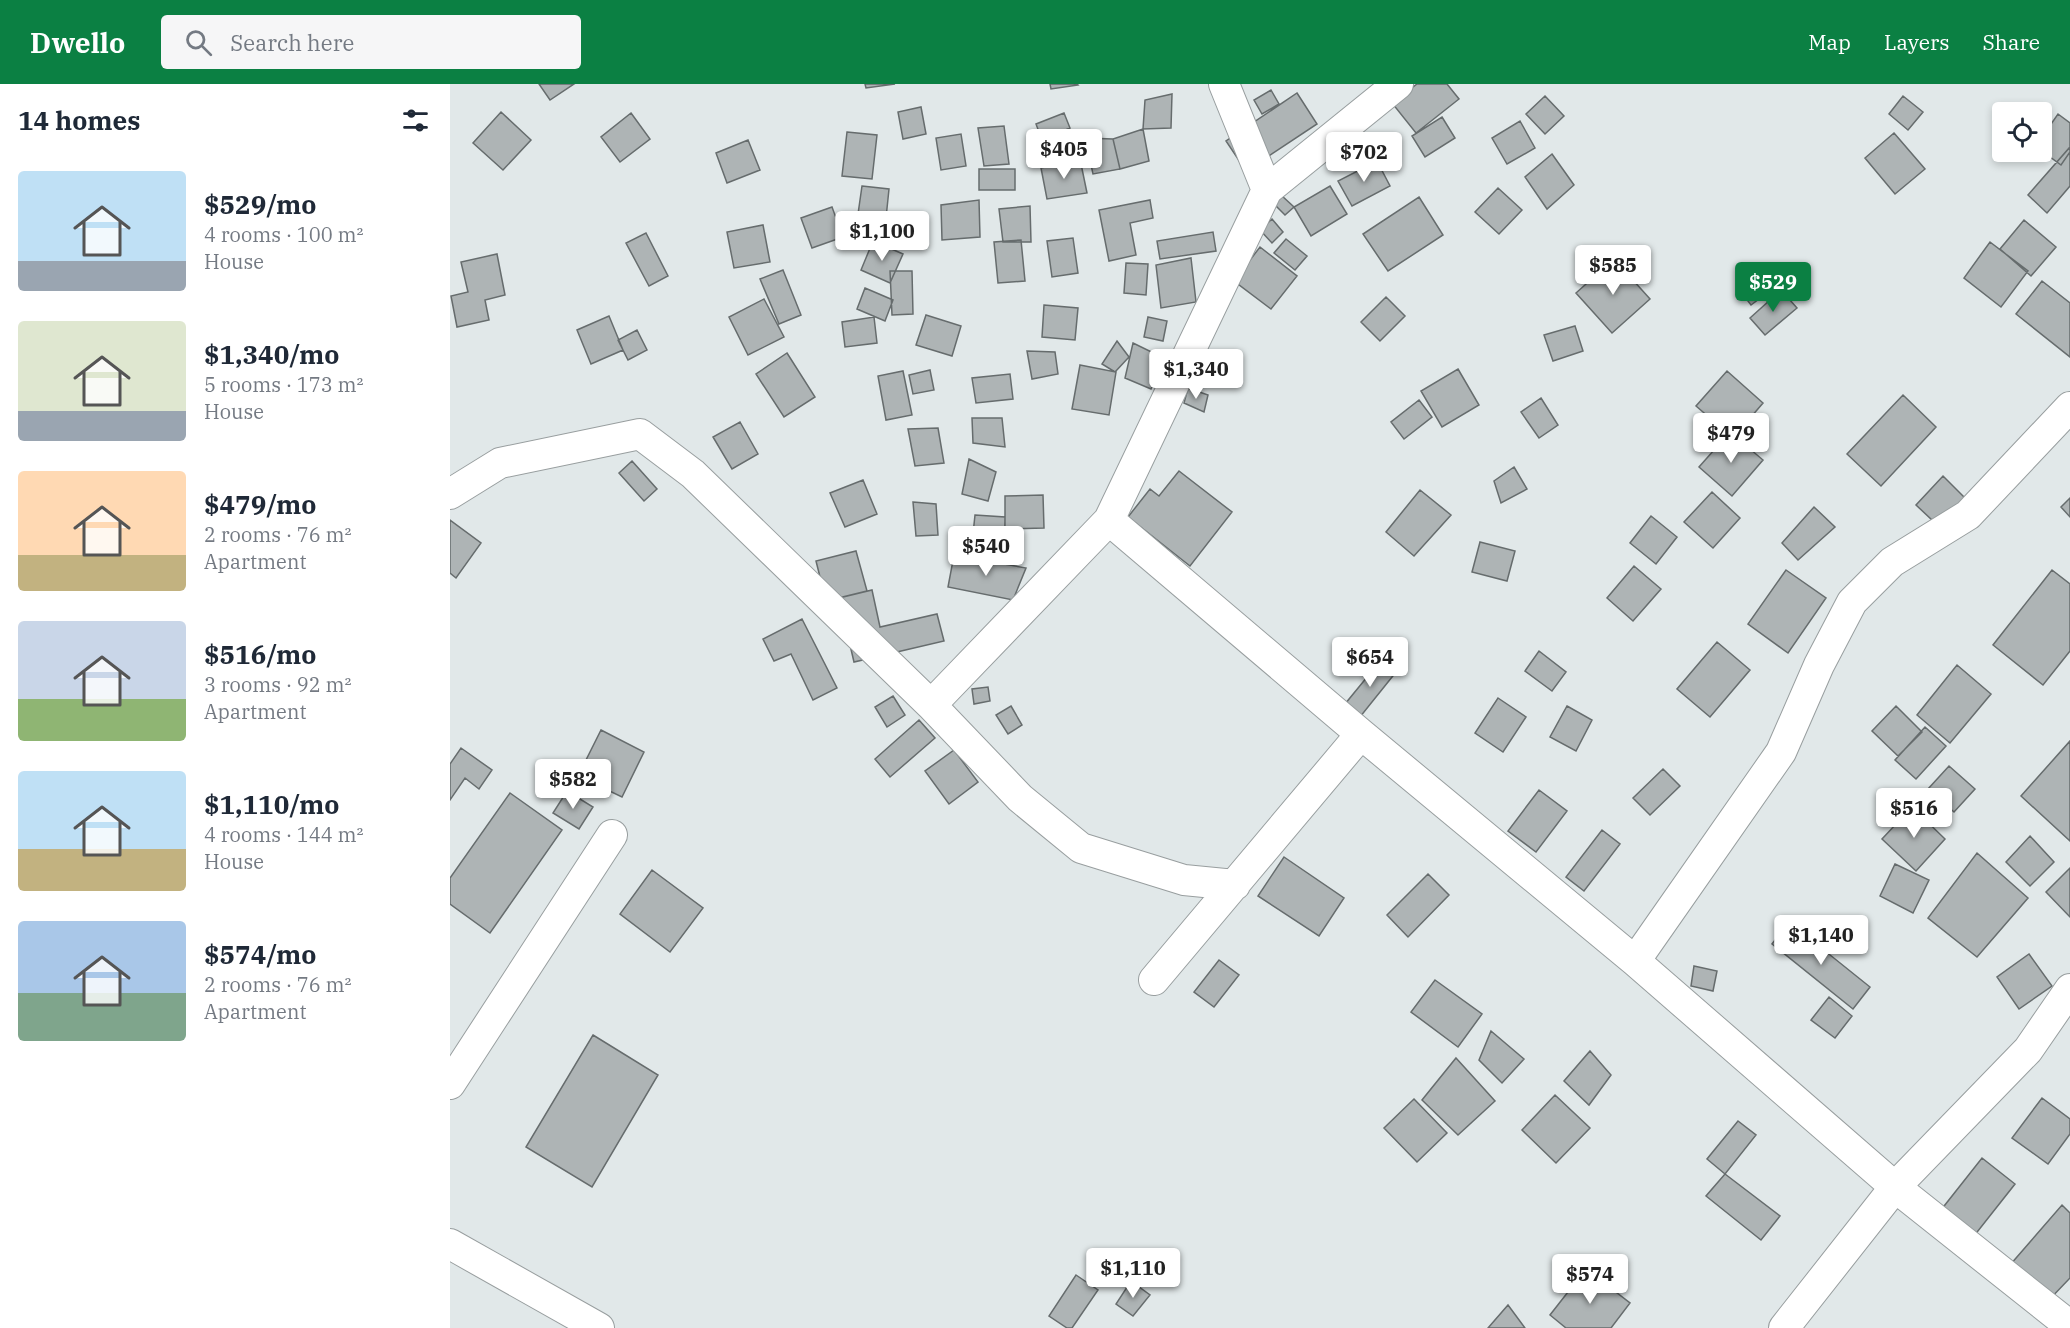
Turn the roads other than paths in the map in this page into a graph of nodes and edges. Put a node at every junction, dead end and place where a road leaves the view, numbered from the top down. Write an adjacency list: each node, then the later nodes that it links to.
1 (1224, 84): 3 (street)
2 (1398, 84): 3 (street)
3 (1266, 190): 6 (street)
4 (2070, 407): 11 (street)
5 (450, 494): 7 (street)
6 (1109, 520): 7 (street); 8 (street)
7 (931, 705): 10 (street)
8 (1361, 734): 10 (street); 11 (street)
9 (612, 835): 14 (street)
10 (1235, 885): 12 (street)
11 (1635, 961): 15 (street)
12 (1155, 980)
13 (2070, 989): 15 (street)
14 (450, 1084)
15 (1895, 1187): 17 (street); 19 (street)
16 (450, 1244): 18 (street)
17 (2070, 1326)
18 (599, 1328)
19 (1784, 1328)

